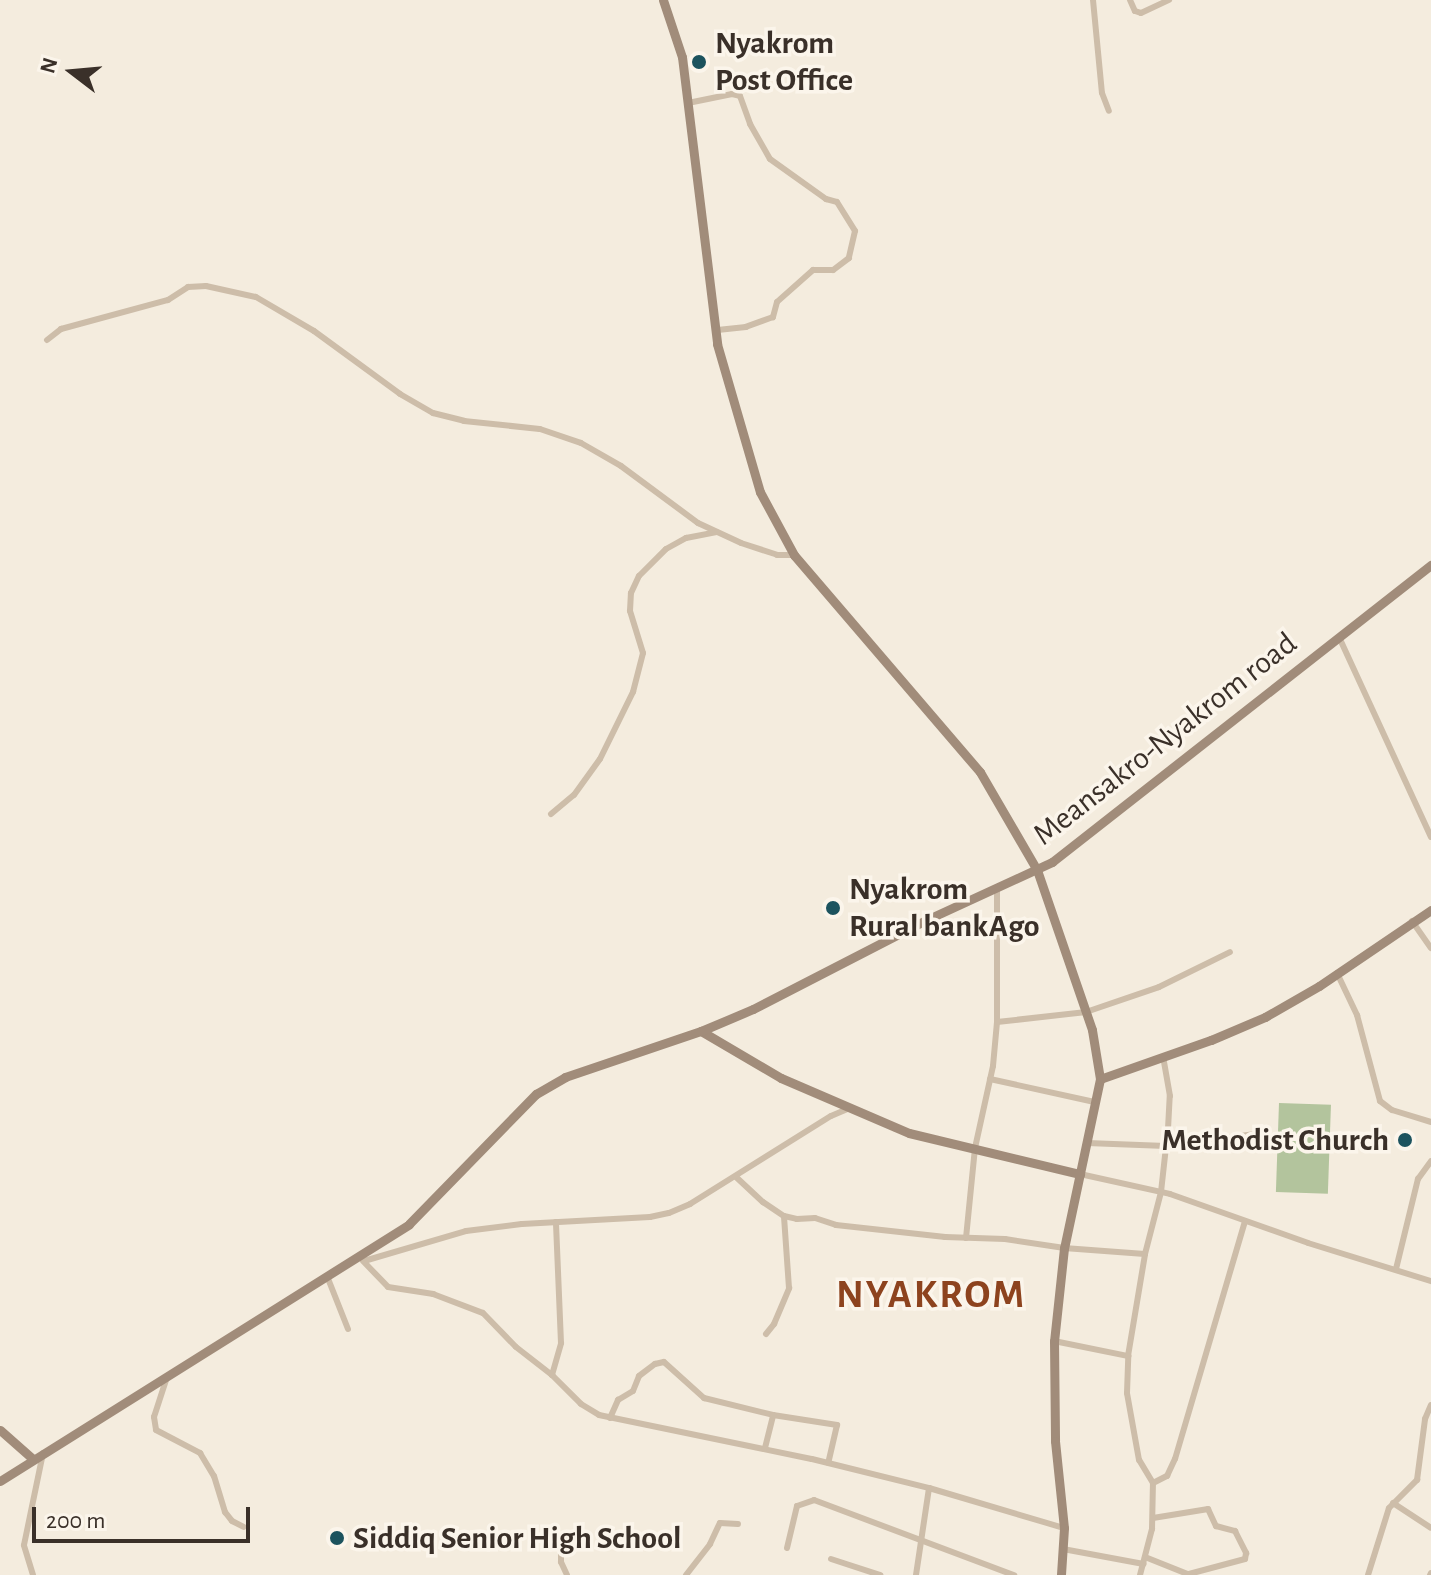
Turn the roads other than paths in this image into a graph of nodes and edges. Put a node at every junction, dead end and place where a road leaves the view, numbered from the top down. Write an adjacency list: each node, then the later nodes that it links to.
1 (663, 0): 5 (street)
2 (1093, 0): 6 (street)
3 (1130, 0): 4 (street)
4 (1169, 0)
5 (688, 103): 7 (street); 7 (street)
6 (1109, 111)
7 (715, 330): 10 (street)
8 (47, 340): 9 (street)
9 (716, 532): 10 (street); 13 (street)
10 (794, 555): 15 (street)
11 (1431, 565): 12 (street, Meansakro-Nyakrom road)
12 (1338, 637): 14 (street); 15 (street, Meansakro-Nyakrom road)
13 (551, 814)
14 (1431, 837)
15 (1037, 870): 16 (street, Meansakro-Nyakrom road); 22 (street)
16 (997, 889): 23 (street); 24 (street, Meansakro-Nyakrom road)
17 (1431, 910): 18 (street)
18 (1412, 921): 19 (street); 21 (street)
19 (1431, 948)
20 (1230, 952): 22 (street)
21 (1337, 973): 25 (street); 30 (street)
22 (1086, 1012): 23 (street); 27 (street)
23 (997, 1022): 26 (street)
24 (701, 1031): 29 (street); 45 (street, Meansakro-Nyakrom road)
25 (1163, 1058): 27 (street); 33 (street)
26 (990, 1079): 28 (street); 34 (street)
27 (1100, 1079): 28 (street)
28 (1095, 1102): 32 (street)
29 (851, 1107): 34 (street); 37 (street)
30 (1431, 1122)
31 (1255, 1134): 33 (street)
32 (1087, 1143): 33 (street); 36 (street)
33 (1166, 1146): 38 (street)
34 (975, 1148): 36 (street); 42 (street)
35 (1431, 1161): 46 (street)
36 (1080, 1174): 38 (street); 43 (street)
37 (736, 1177): 39 (street); 41 (street)
38 (1161, 1192): 40 (street); 44 (street)
39 (784, 1216): 42 (street); 50 (street)
40 (1245, 1221): 46 (street); 64 (street)
41 (556, 1222): 45 (street); 53 (street)
42 (966, 1238): 43 (street)
43 (1064, 1248): 44 (street); 51 (street)
44 (1145, 1254): 52 (street)
45 (361, 1258): 47 (street, Meansakro-Nyakrom road); 53 (street)
46 (1396, 1269): 48 (street)
47 (327, 1276): 49 (street); 54 (street, Meansakro-Nyakrom road)
48 (1431, 1281)
49 (348, 1329)
50 (766, 1334)
51 (1054, 1341): 52 (street); 70 (street)
52 (1128, 1356): 64 (street)
53 (552, 1375): 57 (street)
54 (167, 1377): 60 (street, Meansakro-Nyakrom road); 69 (street)
55 (1431, 1405): 66 (street)
56 (773, 1415): 57 (street); 59 (street); 62 (street)
57 (610, 1418): 59 (street)
58 (0, 1430): 61 (street)
59 (765, 1448): 62 (street)
60 (43, 1453): 61 (street, Meansakro-Nyakrom road); 78 (street)
61 (33, 1459): 63 (street, Meansakro-Nyakrom road)
62 (828, 1463): 65 (street)
63 (0, 1481)
64 (1153, 1483): 67 (street)
65 (929, 1488): 70 (street); 72 (street)
66 (1393, 1503): 71 (street); 87 (street)
67 (1153, 1518): 77 (street); 86 (street)
68 (738, 1524): 80 (street)
69 (244, 1527)
70 (1064, 1528): 75 (street)
71 (1431, 1528)
72 (922, 1540): 74 (street); 82 (street); 83 (street)
73 (561, 1545): 79 (street)
74 (787, 1548)
75 (1063, 1549): 77 (street); 84 (street)
76 (831, 1559): 81 (street)
77 (1145, 1561): 85 (street); 86 (street)
78 (33, 1575)
79 (567, 1575)
80 (686, 1575)
81 (880, 1575)
82 (916, 1575)
83 (1014, 1575)
84 (1061, 1575)
85 (1140, 1575)
86 (1190, 1575)
87 (1368, 1575)

